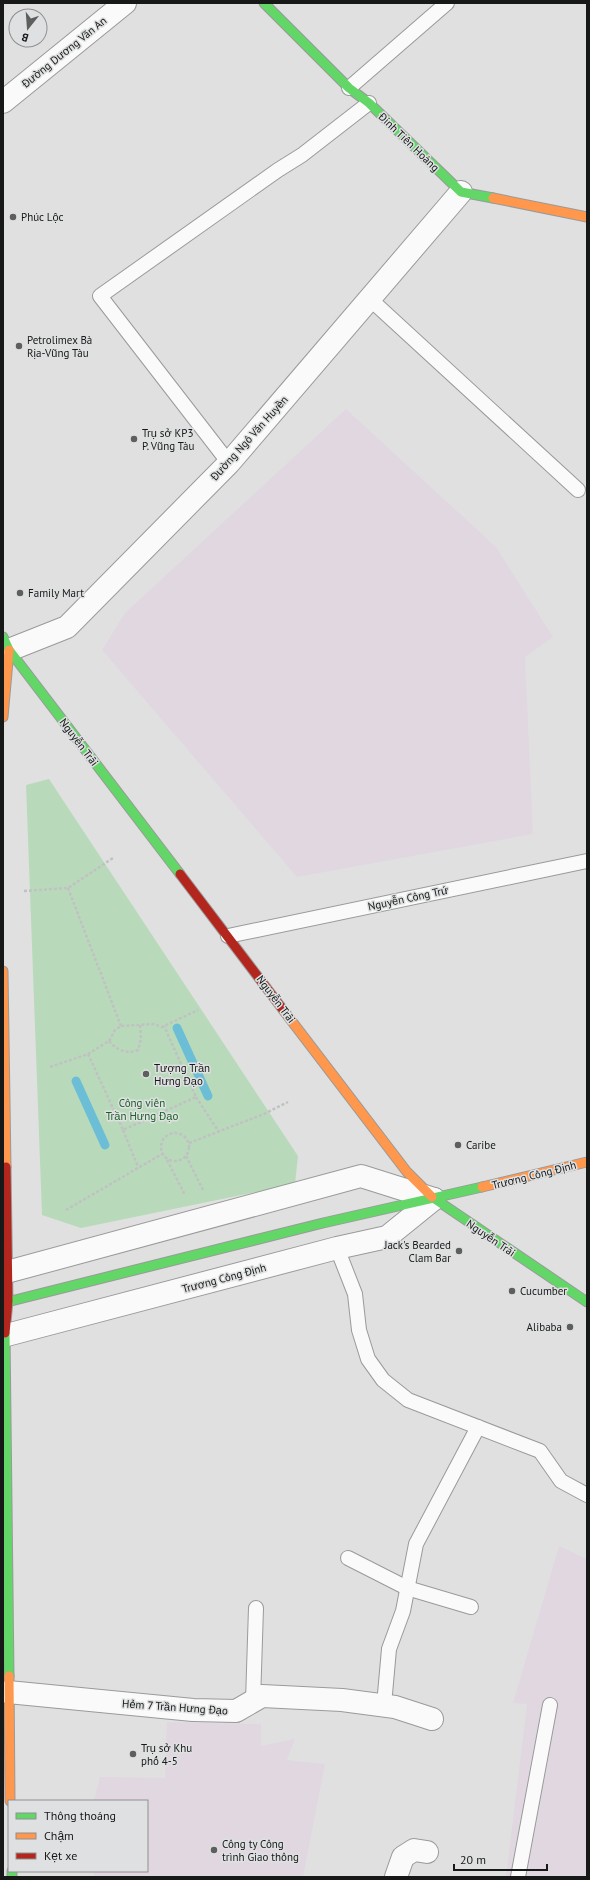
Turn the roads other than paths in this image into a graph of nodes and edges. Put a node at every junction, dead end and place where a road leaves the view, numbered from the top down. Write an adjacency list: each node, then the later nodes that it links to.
1 (125, 3): 5 (street, Đường Dương Văn An)
2 (264, 3): 4 (main road, Đinh Tiên Hoàng)
3 (447, 3): 4 (lane)
4 (349, 88): 6 (main road, Đinh Tiên Hoàng)
5 (3, 102)
6 (369, 103): 7 (main road, Đinh Tiên Hoàng); 10 (lane)
7 (461, 192): 8 (main road); 9 (street, Đường Ngô Văn Huyền)
8 (587, 217)
9 (370, 299): 10 (street, Đường Ngô Văn Huyền); 11 (lane)
10 (229, 462): 12 (street, Đường Ngô Văn Huyền)
11 (578, 490)
12 (6, 644): 13 (main road); 15 (main road, Nguyễn Trãi)
13 (3, 717)
14 (587, 861): 15 (lane, Nguyễn Công Trứ)
15 (228, 936): 19 (main road, Nguyễn Trãi)
16 (3, 971): 17 (main road)
17 (3, 1013): 21 (main road)
18 (587, 1162): 19 (main road, Trương Công Định)
19 (434, 1199): 20 (street, Trương Công Định); 21 (street); 22 (main road, Trương Công Định); 23 (main road, Nguyễn Trãi)
20 (337, 1248): 24 (street, Trương Công Định); 25 (lane)
21 (5, 1272): 22 (main road)
22 (6, 1302): 24 (main road)
23 (587, 1302)
24 (4, 1335): 31 (main road)
25 (478, 1427): 26 (lane); 28 (lane)
26 (587, 1495)
27 (348, 1558): 28 (lane)
28 (407, 1588): 29 (lane); 34 (lane)
29 (471, 1607)
30 (256, 1608): 32 (lane)
31 (8, 1692): 32 (street, Hẻm 7 Trần Hưng Đạo); 36 (main road)
32 (253, 1700): 34 (street, Hẻm 7 Trần Hưng Đạo)
33 (550, 1705): 39 (lane)
34 (384, 1706): 35 (street, Hẻm 7 Trần Hưng Đạo)
35 (432, 1719)
36 (10, 1800)
37 (428, 1852): 38 (street)
38 (396, 1877)
39 (518, 1877)

